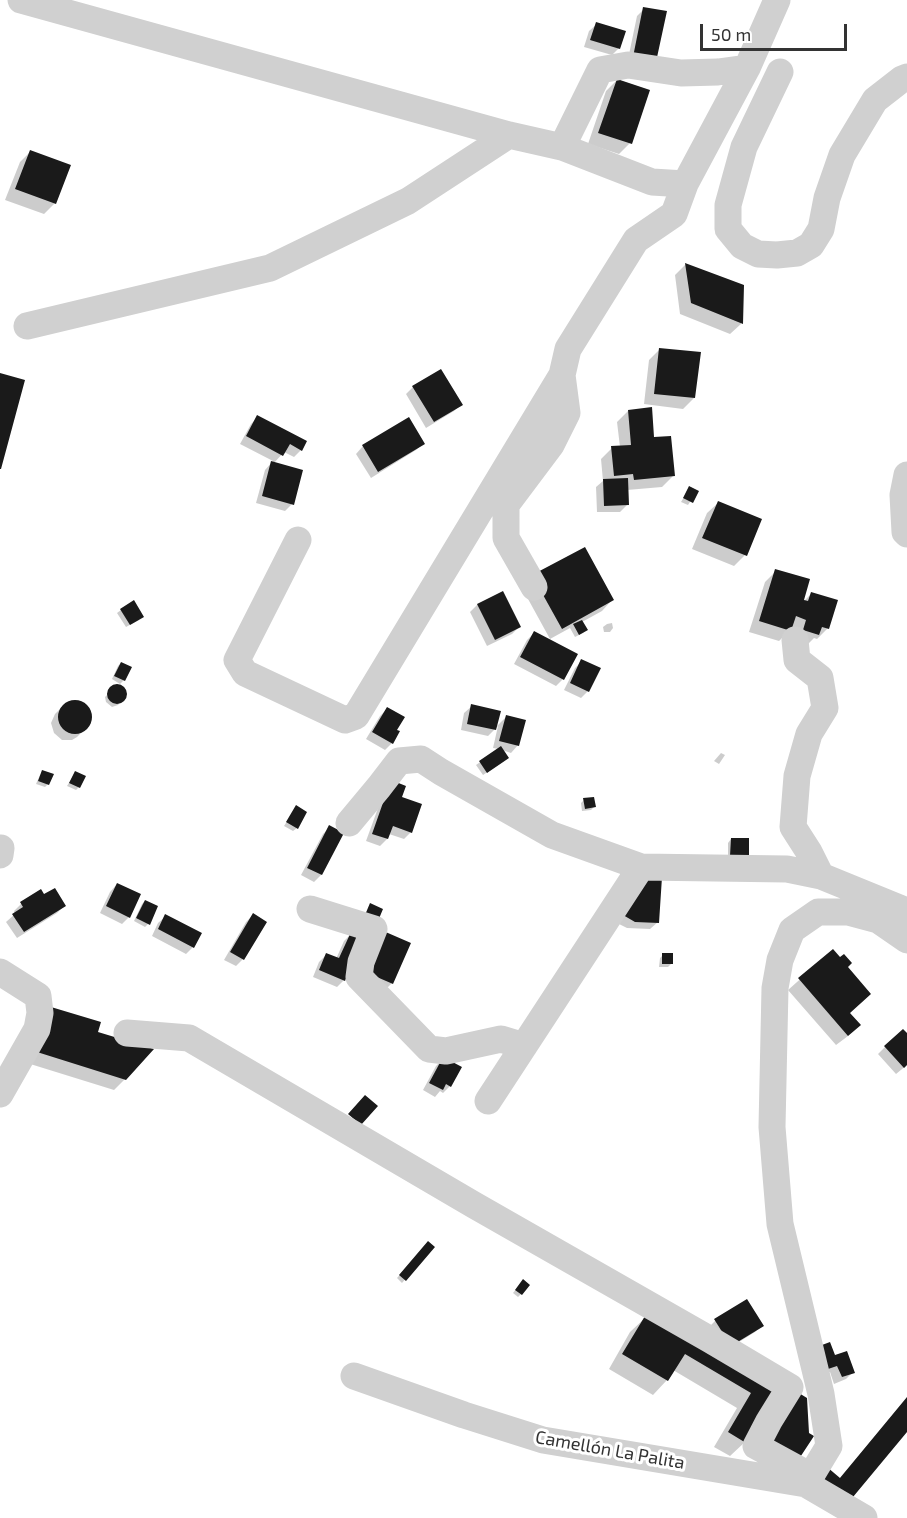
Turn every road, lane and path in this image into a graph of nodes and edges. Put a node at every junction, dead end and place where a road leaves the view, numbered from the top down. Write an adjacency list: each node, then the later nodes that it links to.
1 (21, 0): 6 (street)
2 (777, 0): 3 (street)
3 (747, 68): 7 (street); 8 (street)
4 (780, 72): 5 (street)
5 (907, 77)
6 (508, 135): 7 (street); 9 (street)
7 (562, 147): 8 (street)
8 (685, 184): 10 (street)
9 (27, 326)
10 (562, 375): 13 (street); 14 (street)
11 (907, 475): 12 (street)
12 (907, 534)
13 (298, 540)
14 (534, 586)
15 (795, 640): 20 (street)
16 (349, 823): 19 (street)
17 (0, 848): 18 (street)
18 (0, 855)
19 (641, 867): 20 (street); 26 (street)
20 (821, 876): 22 (street)
21 (310, 909): 26 (street)
22 (907, 911)
23 (907, 940): 30 (street)
24 (0, 972): 27 (street)
25 (127, 1033): 30 (street)
26 (524, 1046): 28 (street)
27 (0, 1094)
28 (488, 1101)
29 (354, 1376): 30 (street, Camellón La Palita)
30 (809, 1480): 31 (street, Camellón La Palita)
31 (864, 1518)

